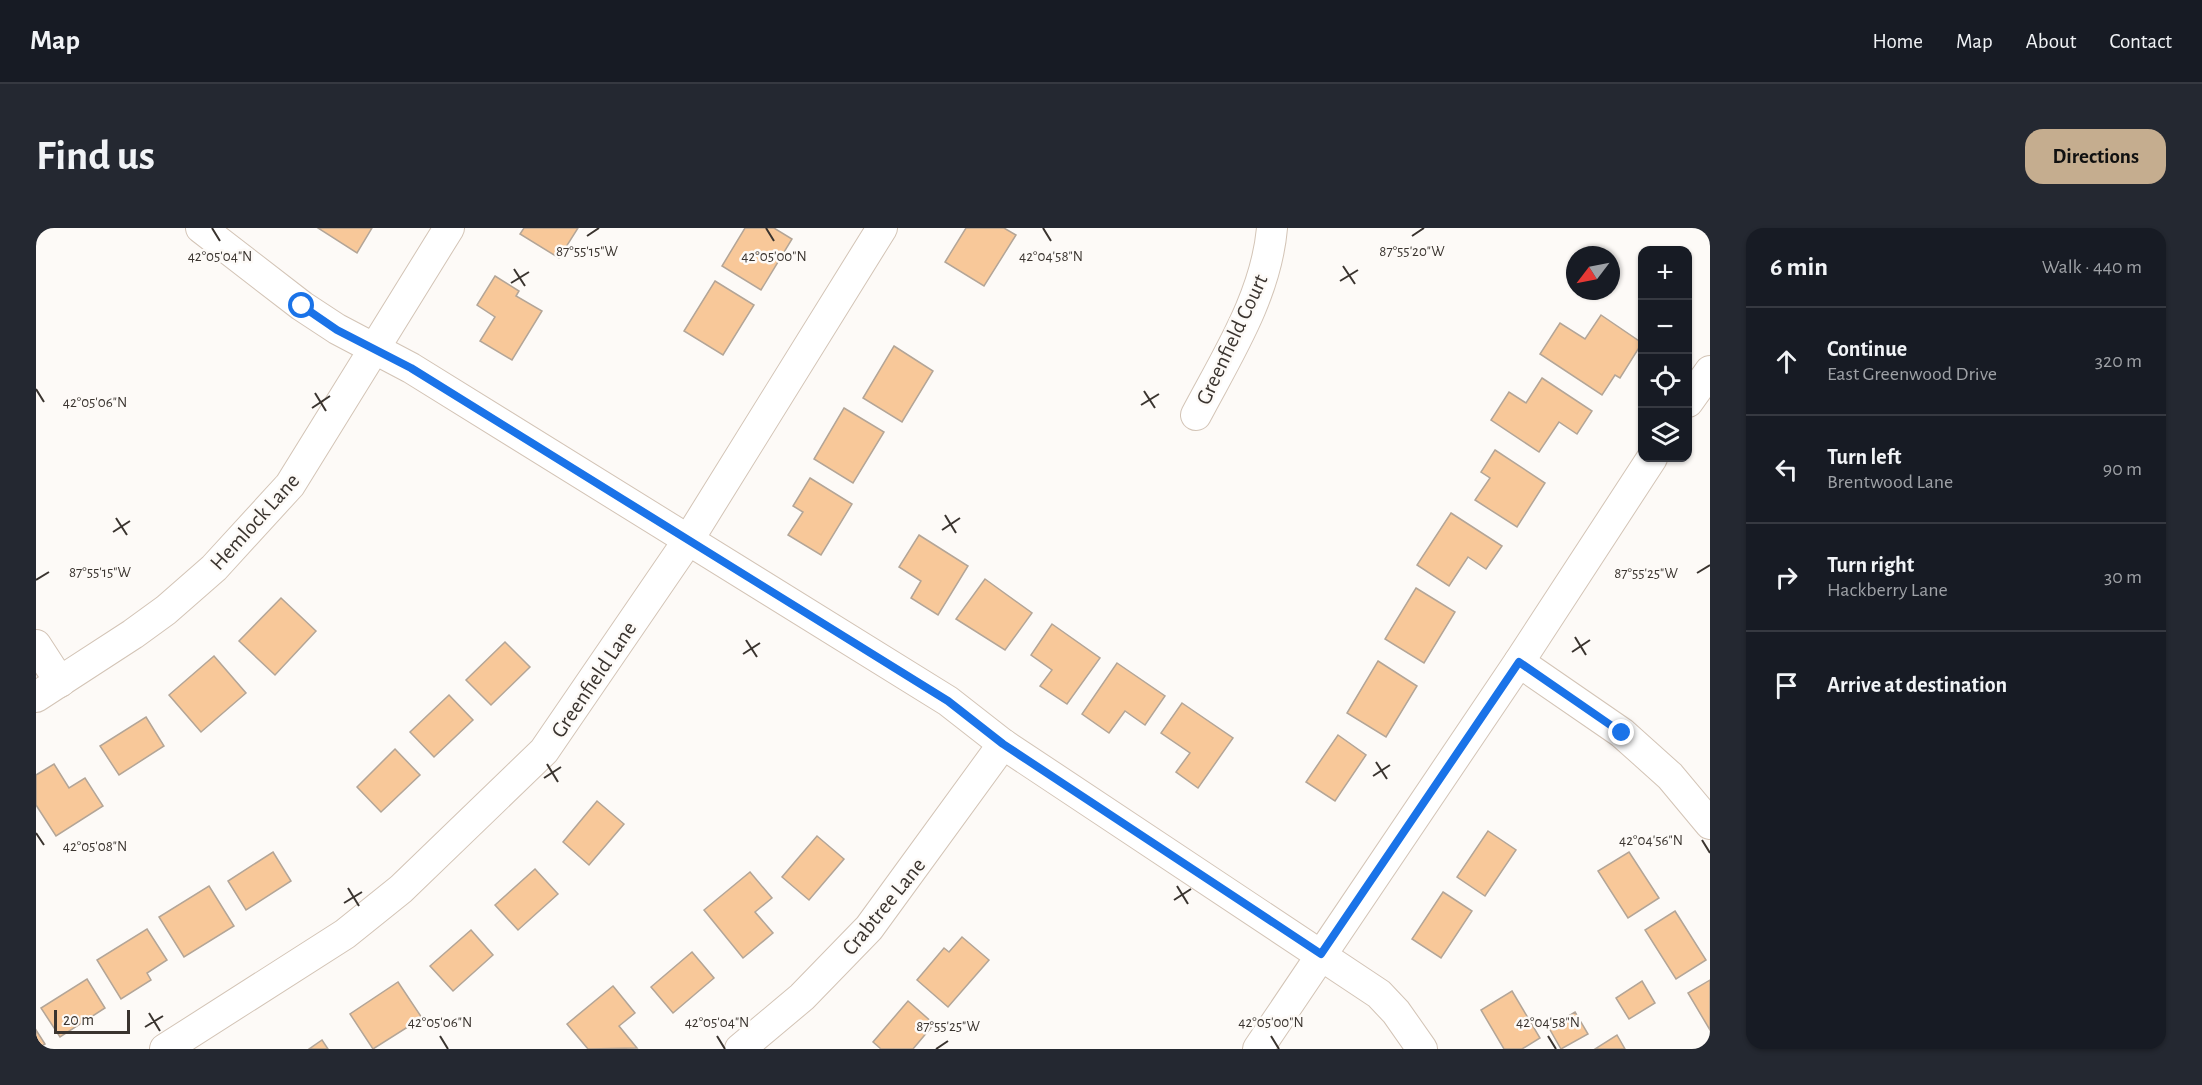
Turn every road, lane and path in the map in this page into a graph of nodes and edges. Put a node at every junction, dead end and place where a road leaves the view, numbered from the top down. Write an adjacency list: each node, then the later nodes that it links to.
1 (201, 228): 5 (street)
2 (449, 228): 5 (street, Hemlock Lane)
3 (882, 228): 10 (street, Greenfield Lane)
4 (1272, 228): 8 (street, Greenfield Court)
5 (376, 349): 10 (street); 13 (street, Hemlock Lane)
6 (1710, 371): 7 (street)
7 (1692, 396)
8 (1196, 415)
9 (1649, 462): 12 (street)
10 (687, 542): 14 (street); 17 (street, Greenfield Lane)
11 (36, 645): 13 (street)
12 (1519, 662): 15 (street); 16 (street)
13 (48, 690)
14 (1003, 744): 16 (street); 18 (street, Crabtree Lane)
15 (1710, 824)
16 (1321, 954): 19 (street); 20 (street)
17 (165, 1049)
18 (740, 1049)
19 (1258, 1049)
20 (1422, 1049)

